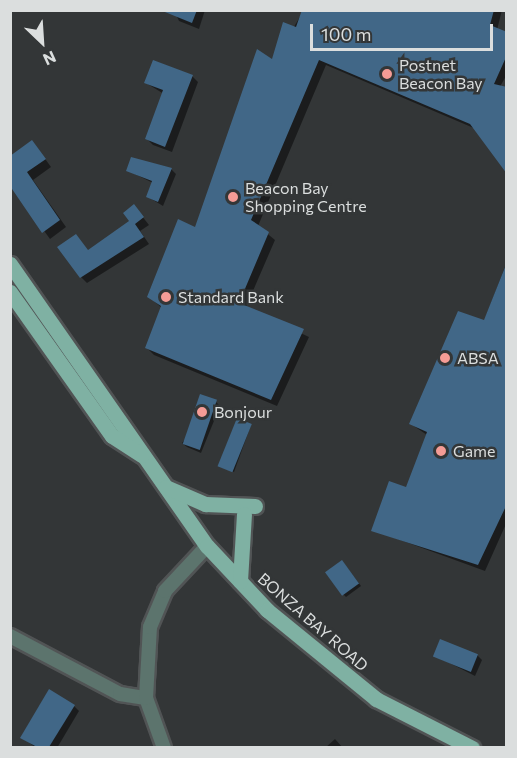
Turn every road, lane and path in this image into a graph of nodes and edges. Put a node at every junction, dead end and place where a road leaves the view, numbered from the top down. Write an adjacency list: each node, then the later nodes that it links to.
1 (10, 264): 3 (main road, BONZA BAY ROAD)
2 (10, 292): 3 (main road, BONZA BAY ROAD)
3 (141, 455): 4 (main road, BONZA BAY ROAD)
4 (163, 485): 5 (main road, BONZA BAY ROAD); 6 (main road)
5 (207, 546): 6 (main road, BONZA BAY ROAD); 8 (street)
6 (240, 580): 10 (main road, BONZA BAY ROAD)
7 (10, 636): 8 (street)
8 (146, 698): 9 (street)
9 (164, 747)
10 (472, 747)

